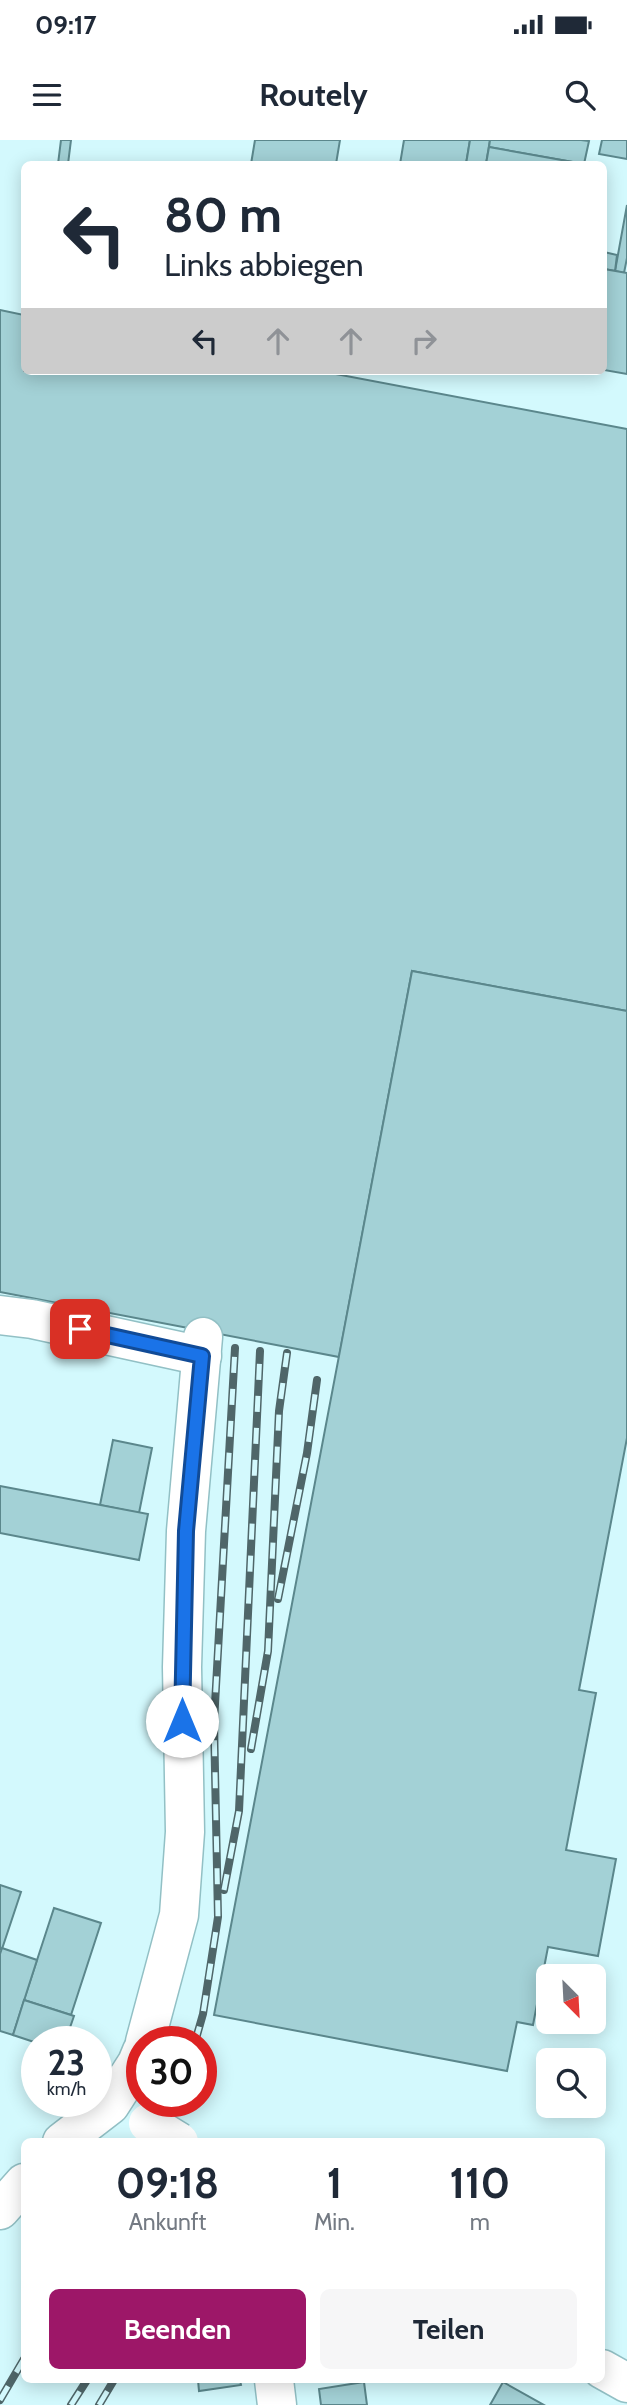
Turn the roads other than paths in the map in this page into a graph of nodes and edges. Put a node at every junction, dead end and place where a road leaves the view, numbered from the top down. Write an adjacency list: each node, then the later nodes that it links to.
1 (0, 1315): 2 (street)
2 (149, 2026)
3 (126, 2079): 4 (street)
4 (112, 2102)
5 (112, 2106): 7 (street)
6 (94, 2117): 8 (street)
7 (163, 2133)
8 (67, 2138)
9 (21, 2186): 10 (street)
10 (0, 2210)
11 (605, 2371): 13 (street)
12 (274, 2383): 14 (street)
13 (627, 2383)
14 (278, 2405)

